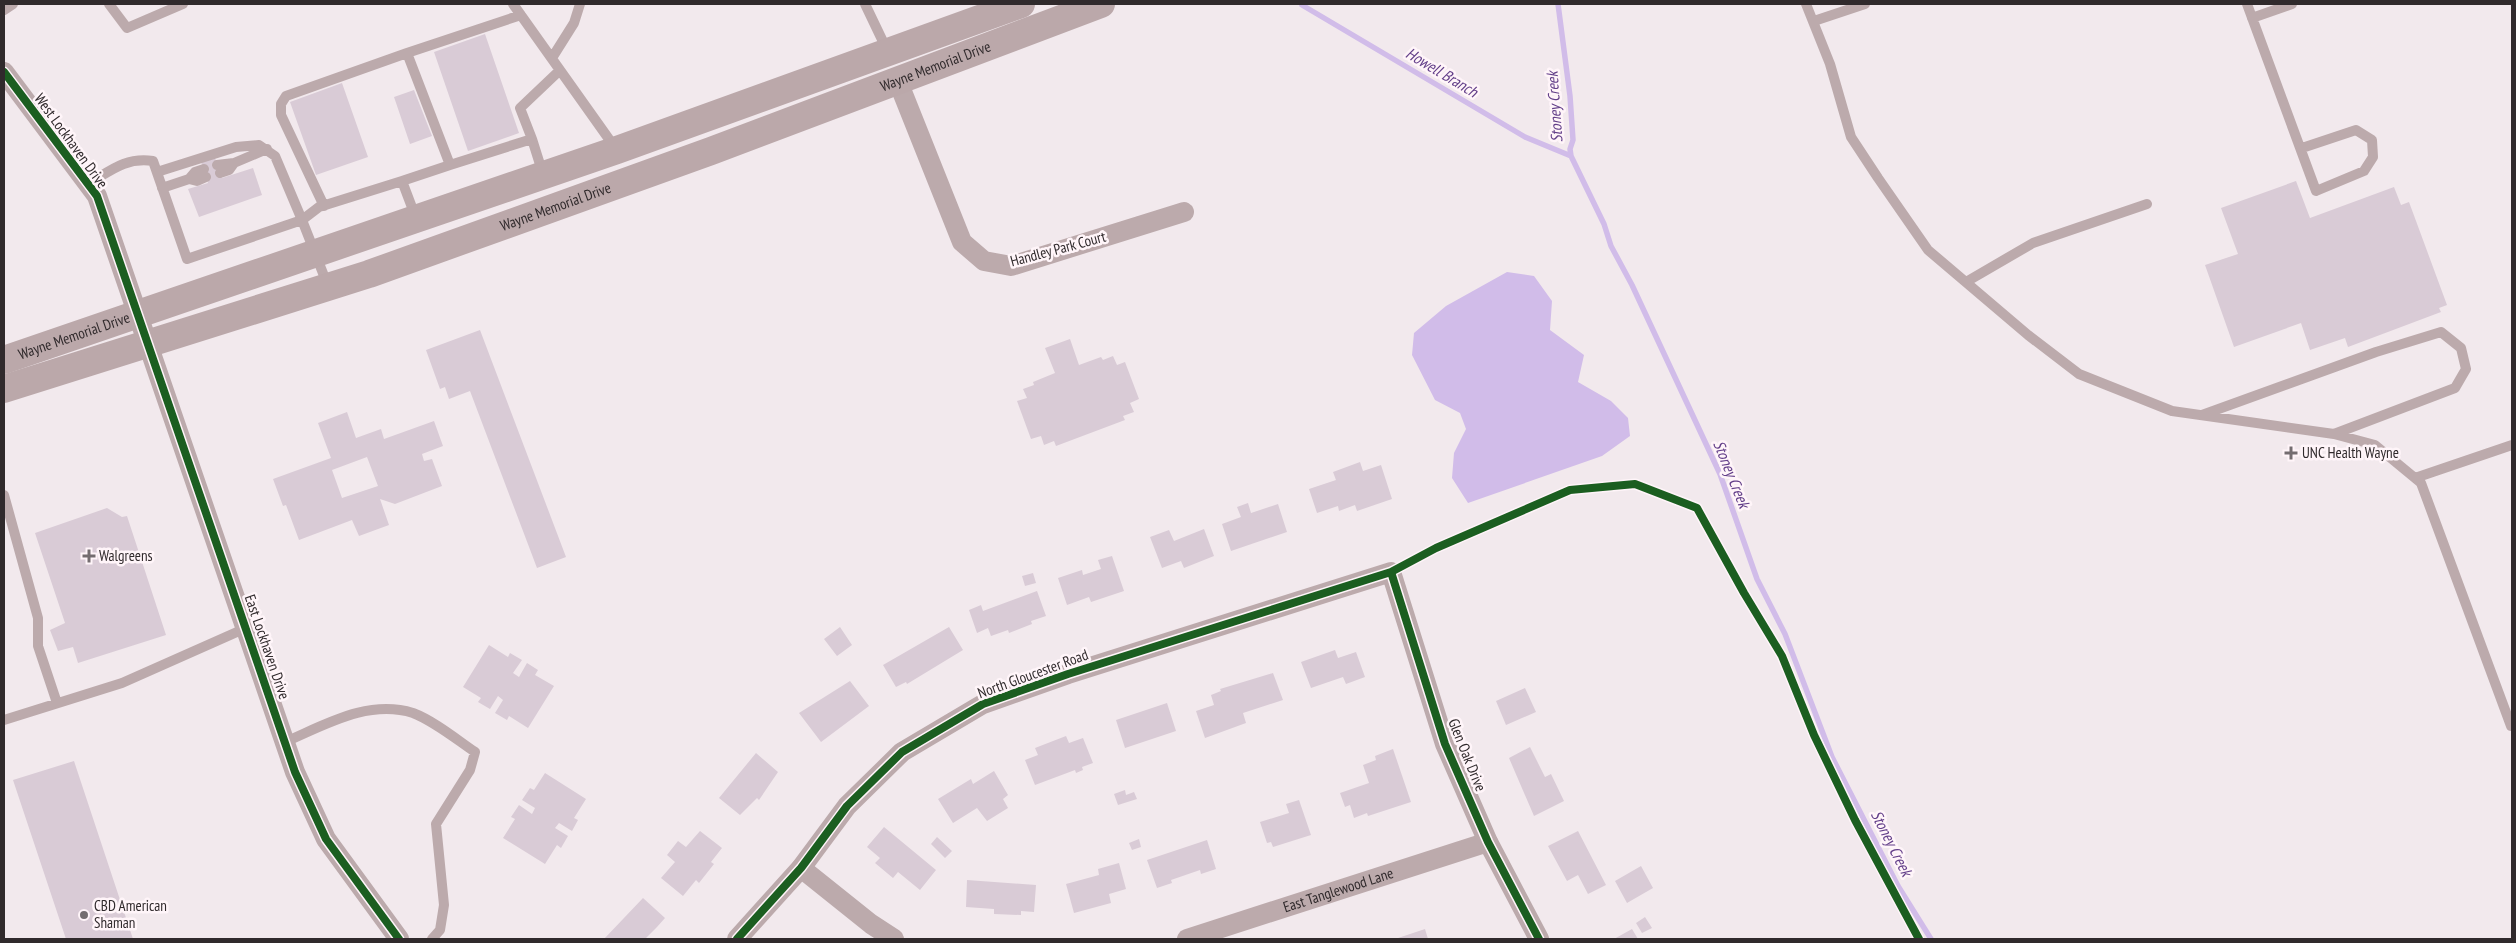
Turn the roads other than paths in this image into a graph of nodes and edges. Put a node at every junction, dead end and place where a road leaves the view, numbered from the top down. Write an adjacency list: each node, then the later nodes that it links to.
1 (12, 4): 13 (lane)
2 (109, 4): 3 (lane)
3 (184, 4)
4 (513, 4): 14 (lane)
5 (580, 4): 19 (lane)
6 (864, 4): 17 (lane)
7 (1020, 4): 17 (main road, Wayne Memorial Drive)
8 (1100, 4): 22 (main road, Wayne Memorial Drive)
9 (1806, 4): 16 (lane)
10 (1865, 4): 16 (lane)
11 (2247, 4): 15 (lane)
12 (2292, 4): 15 (lane)
13 (4, 10)
14 (521, 15): 18 (lane); 19 (lane)
15 (2252, 18): 24 (lane)
16 (1814, 22): 41 (lane)
17 (887, 52): 26 (main road, Wayne Memorial Drive)
18 (407, 53): 27 (lane); 36 (lane)
19 (552, 58): 20 (lane)
20 (560, 70): 23 (lane); 26 (lane)
21 (4, 72): 33 (street, West Lockhaven Drive)
22 (897, 79): 37 (street, Handley Park Court); 42 (main road, Wayne Memorial Drive)
23 (532, 139): 27 (lane); 31 (lane)
24 (2302, 148): 24 (lane)
25 (266, 149): 28 (lane); 29 (lane); 39 (lane)
26 (617, 150): 31 (main road, Wayne Memorial Drive)
27 (450, 165): 32 (lane)
28 (218, 169)
29 (157, 172): 33 (lane); 34 (lane)
30 (205, 173): 34 (lane)
31 (543, 175): 38 (main road, Wayne Memorial Drive)
32 (402, 181): 36 (lane); 38 (lane)
33 (88, 184): 43 (street, West Lockhaven Drive)
34 (162, 188): 39 (lane)
35 (2147, 204): 41 (lane)
36 (324, 206): 39 (lane)
37 (1184, 212)
38 (416, 219): 40 (main road, Wayne Memorial Drive)
39 (302, 220): 40 (lane)
40 (316, 253): 42 (lane); 43 (main road, Wayne Memorial Drive)
41 (1966, 282): 47 (lane)
42 (328, 287): 44 (main road, Wayne Memorial Drive)
43 (138, 314): 44 (street, West Lockhaven Drive); 45 (main road, Wayne Memorial Drive)
44 (148, 343): 46 (main road, Wayne Memorial Drive); 53 (street, East Lockhaven Drive)
45 (4, 360)
46 (4, 389)
47 (2199, 416): 48 (lane); 48 (lane)
48 (2334, 434): 50 (lane)
49 (2512, 446): 50 (lane)
50 (2415, 478): 56 (lane)
51 (4, 495): 54 (lane)
52 (1390, 572): 58 (street, Glen Oak Drive); 59 (street, North Gloucester Road)
53 (246, 628): 54 (lane); 57 (street, East Lockhaven Drive)
54 (57, 703): 55 (lane)
55 (4, 720)
56 (2512, 726)
57 (285, 742): 60 (street, East Lockhaven Drive); 61 (lane)
58 (1488, 842): 64 (street, East Tanglewood Lane); 65 (street, Glen Oak Drive)
59 (801, 868): 62 (street, North Gloucester Road); 63 (street)
60 (400, 939)
61 (432, 939)
62 (737, 939)
63 (894, 939)
64 (1187, 939)
65 (1539, 939)

